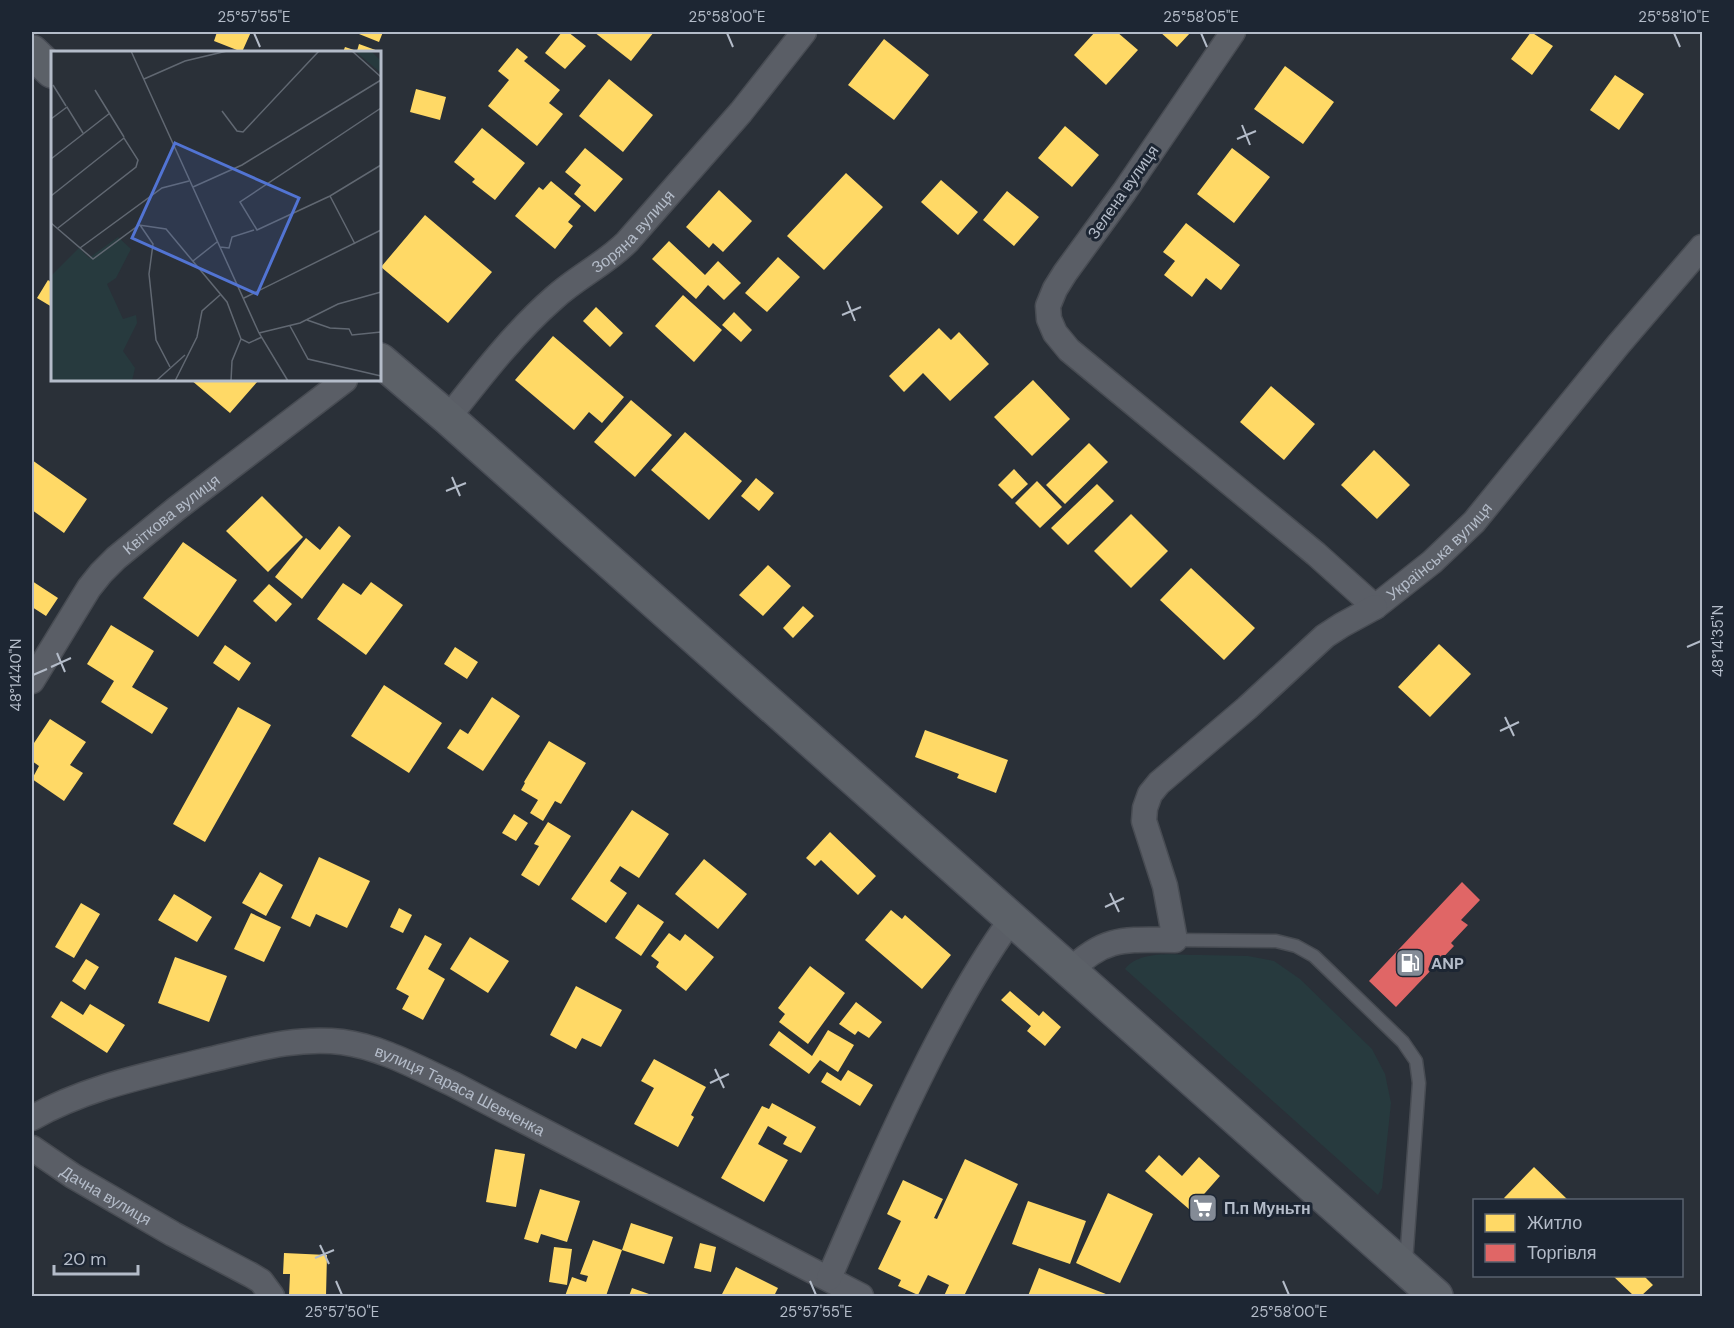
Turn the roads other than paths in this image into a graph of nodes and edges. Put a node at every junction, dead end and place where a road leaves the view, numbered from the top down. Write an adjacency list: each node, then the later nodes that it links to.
1 (804, 32): 9 (street, Зоряна вулиця)
2 (1233, 32): 6 (street, Зелена вулиця)
3 (32, 52): 4 (main road)
4 (51, 70)
5 (1702, 247): 10 (street, Українська вулиця)
6 (1074, 355): 10 (street, Українська вулиця)
7 (381, 361): 9 (main road)
8 (344, 381): 11 (street, Квіткова вулиця)
9 (448, 418): 12 (main road)
10 (1375, 606): 13 (street)
11 (32, 681)
12 (1011, 920): 14 (main road); 18 (street)
13 (1175, 940): 14 (street); 17 (lane)
14 (1070, 971): 17 (main road)
15 (32, 1118): 18 (street, вулиця Тараса Шевченка)
16 (32, 1148): 19 (street, Дачна вулиця)
17 (1406, 1270): 21 (main road)
18 (829, 1278): 20 (street, вулиця Тараса Шевченка)
19 (272, 1296)
20 (861, 1296)
21 (1436, 1296)

